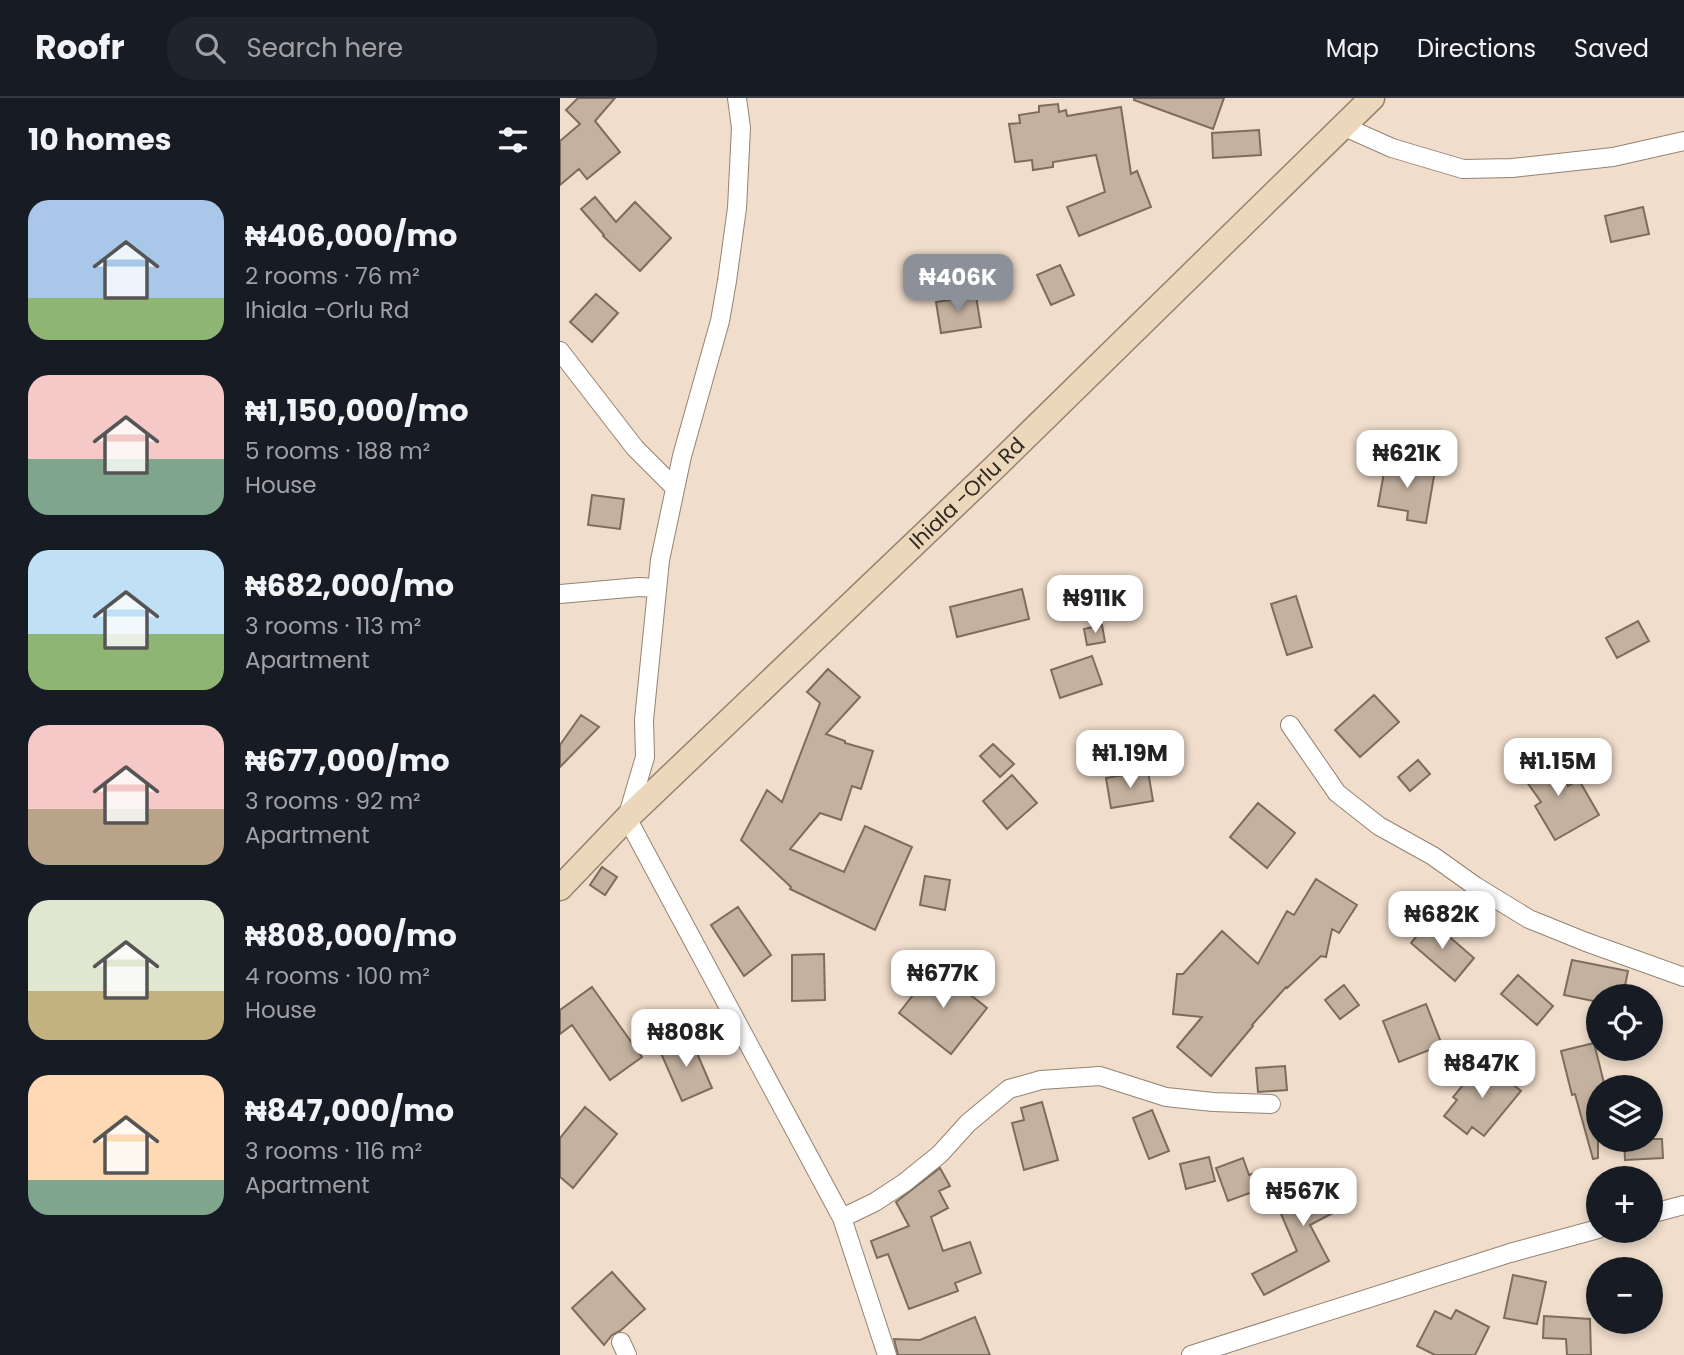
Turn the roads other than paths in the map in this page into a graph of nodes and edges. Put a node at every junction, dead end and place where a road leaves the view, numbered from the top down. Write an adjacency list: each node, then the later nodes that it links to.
1 (737, 98): 6 (street)
2 (1372, 98): 3 (main road, Ihiala -Orlu Rd)
3 (1345, 127): 4 (street); 10 (main road, Ihiala -Orlu Rd)
4 (1684, 141)
5 (560, 351): 6 (street)
6 (675, 488): 7 (street)
7 (656, 588): 8 (street); 10 (street)
8 (560, 594)
9 (1290, 725): 12 (street)
10 (627, 818): 11 (main road, Ihiala -Orlu Rd); 16 (street)
11 (560, 888)
12 (1684, 977)
13 (1271, 1104): 16 (street)
14 (1684, 1205): 15 (street)
15 (1663, 1211)
16 (842, 1218): 18 (street)
17 (1586, 1232): 19 (street)
18 (887, 1355)
19 (1191, 1355)

